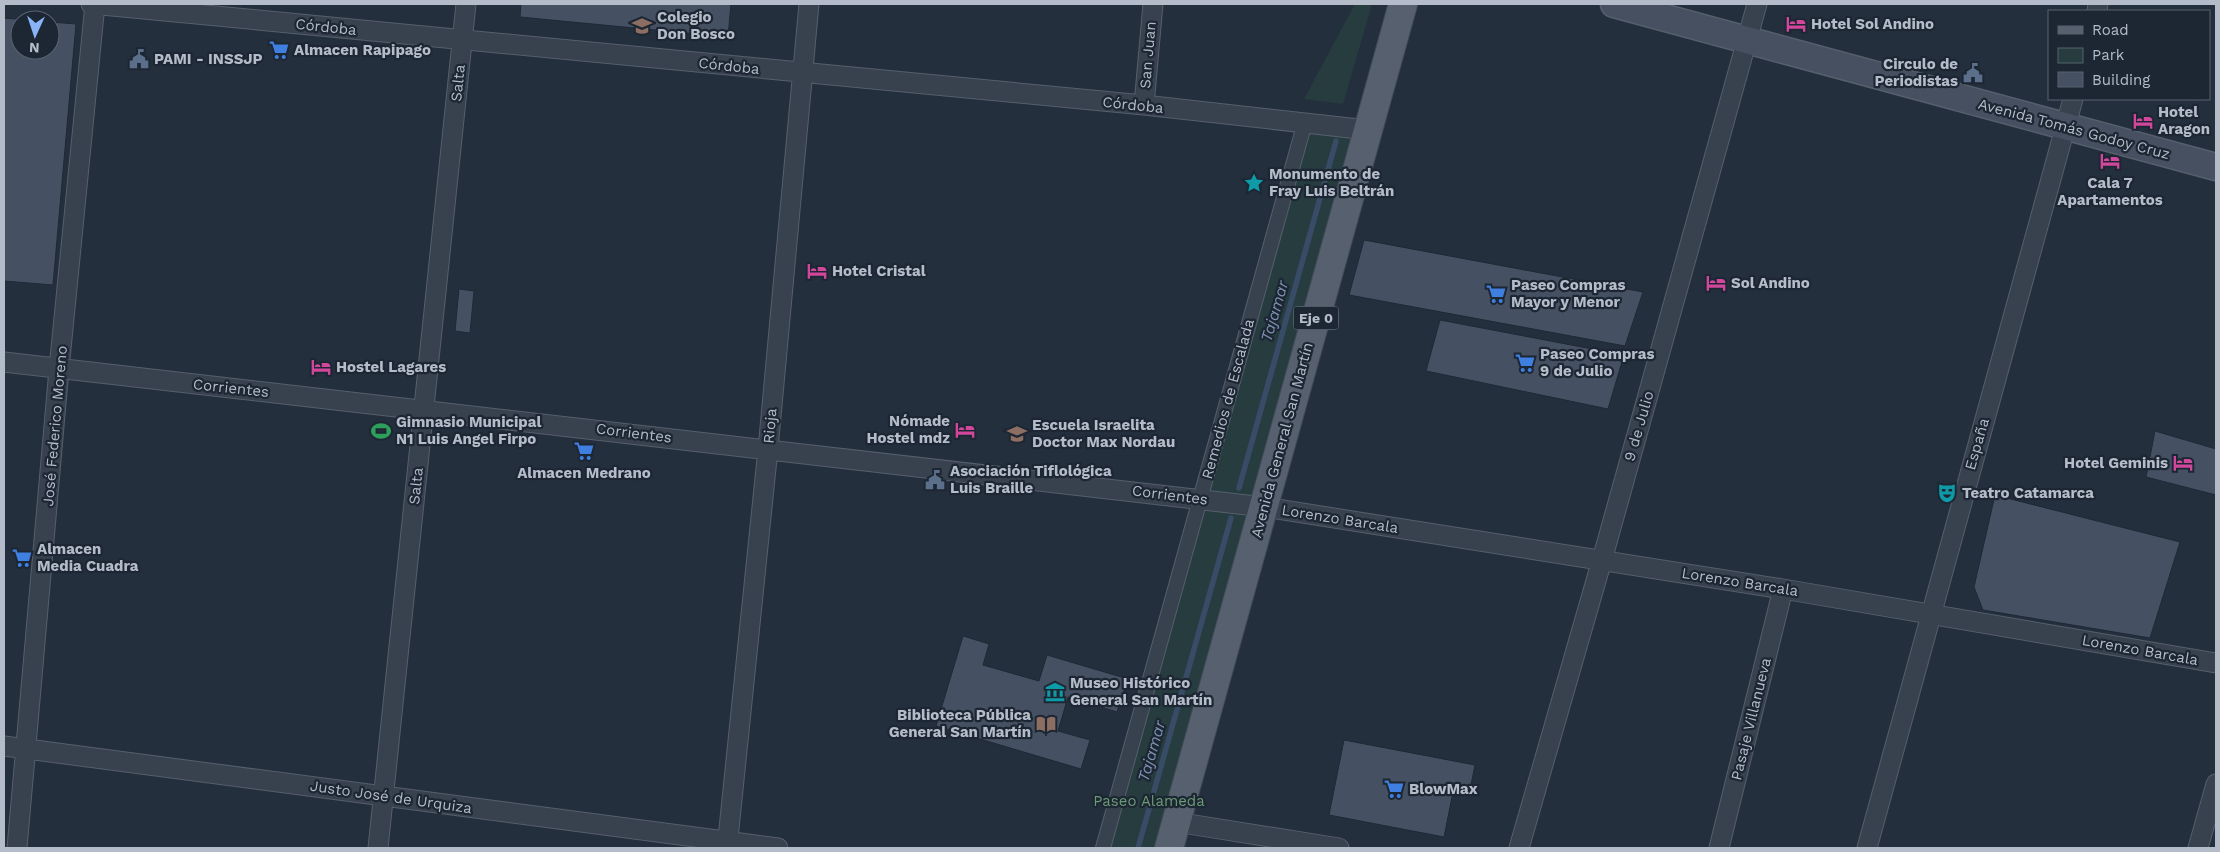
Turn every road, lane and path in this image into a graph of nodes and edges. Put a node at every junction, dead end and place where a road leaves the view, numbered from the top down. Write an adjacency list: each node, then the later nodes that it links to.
1 (91, 4): 2 (street, Córdoba)
2 (95, 4): 9 (street, Córdoba); 19 (street, José Federico Moreno)
3 (466, 4): 9 (street, Salta)
4 (809, 4): 11 (street, Rioja)
5 (1153, 4): 13 (street, San Juan)
6 (1403, 4): 16 (main road, Avenida General San Martín / Eje 0)
7 (1614, 4): 10 (main road, Avenida Tomás Godoy Cruz)
8 (1757, 4): 10 (street, 9 de Julio)
9 (462, 40): 11 (street, Córdoba); 20 (street, Salta)
10 (1747, 40): 15 (main road, Avenida Tomás Godoy Cruz); 24 (street, 9 de Julio)
11 (802, 73): 13 (street, Córdoba); 21 (street, Rioja)
12 (2073, 100): 15 (street, España)
13 (1144, 106): 14 (street, Córdoba)
14 (1304, 122): 16 (street, Córdoba); 22 (street, Remedios de Escalada)
15 (2066, 126): 17 (main road, Avenida Tomás Godoy Cruz); 26 (street, España)
16 (1368, 130): 23 (main road, Avenida General San Martín / Eje 0)
17 (2216, 168)
18 (4, 362): 19 (street, Corrientes)
19 (59, 369): 20 (street, Corrientes); 29 (street, José Federico Moreno)
20 (424, 409): 21 (street, Corrientes); 31 (street, Salta)
21 (768, 449): 22 (street, Corrientes); 33 (street, Rioja)
22 (1200, 499): 23 (street, Corrientes); 37 (street, Remedios de Escalada)
23 (1264, 506): 24 (street, Lorenzo Barcala); 32 (main road, Avenida General San Martín / Eje 0)
24 (1602, 560): 25 (street, Lorenzo Barcala); 40 (street, 9 de Julio)
25 (1783, 589): 26 (street, Lorenzo Barcala); 41 (street, Pasaje Villanueva)
26 (1930, 614): 27 (street, Lorenzo Barcala); 42 (street, España)
27 (2216, 663)
28 (4, 746): 29 (street, Justo José de Urquiza)
29 (26, 749): 31 (street, Justo José de Urquiza); 34 (street, José Federico Moreno)
30 (2216, 784): 43 (street)
31 (383, 795): 33 (street, Justo José de Urquiza); 35 (street, Salta)
32 (1176, 822): 38 (main road, Avenida General San Martín / Eje 0); 39 (street)
33 (728, 845): 36 (street, Justo José de Urquiza)
34 (16, 848)
35 (378, 848)
36 (778, 848)
37 (1103, 848)
38 (1169, 848)
39 (1339, 848)
40 (1519, 848)
41 (1719, 848)
42 (1867, 848)
43 (2198, 848)

